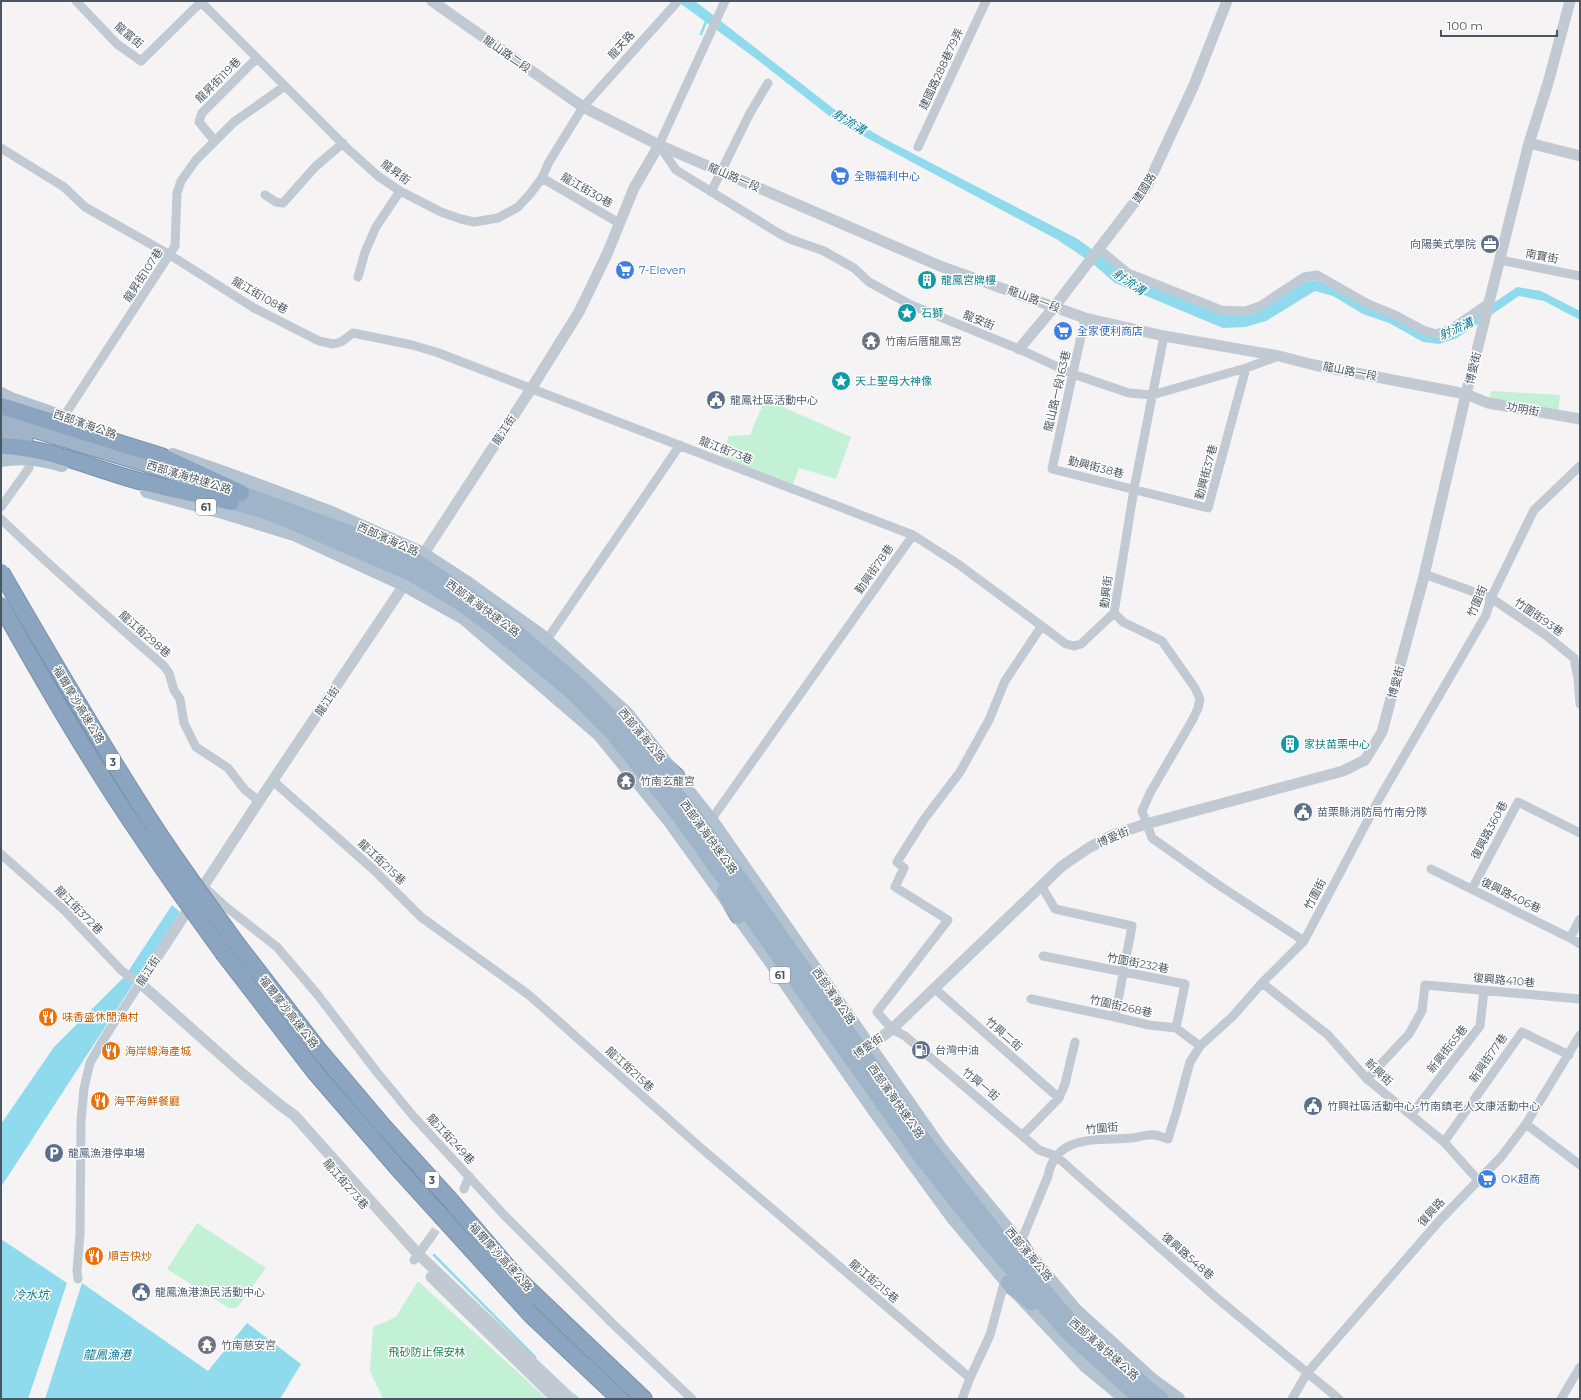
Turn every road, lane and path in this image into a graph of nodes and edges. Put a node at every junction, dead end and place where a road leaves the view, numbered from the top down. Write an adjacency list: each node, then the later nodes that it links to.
1 (76, 1): 7 (street, 龍富街)
2 (432, 1): 12 (street, 龍山路二段)
3 (725, 1): 16 (street)
4 (986, 1): 17 (street, 建國路288巷79弄)
5 (1226, 1): 26 (street, 建國路)
6 (1570, 1): 14 (street, 博愛街)
7 (201, 2): 9 (street, 龍昇街)
8 (677, 2): 12 (street, 龍天路)
9 (257, 58): 11 (street, 龍昇街); 13 (street, 龍昇街119巷)
10 (768, 83): 20 (street)
11 (285, 86): 13 (street, 龍昇街107巷); 15 (street, 龍昇街)
12 (583, 107): 16 (street, 龍山路一段); 21 (street, 龍昇街)
13 (214, 140): 27 (street, 龍昇街107巷)
14 (1529, 143): 19 (street); 28 (street, 博愛街)
15 (343, 144): 22 (street, 龍昇街); 24 (street)
16 (659, 145): 20 (street, 龍山路一段); 23 (street, 龍安街); 25 (street, 龍江街)
17 (918, 146)
18 (1, 148): 27 (street, 龍江街108巷)
19 (1580, 156)
20 (720, 171): 23 (street); 31 (street, 龍山路一段)
21 (542, 178): 22 (street, 龍昇街); 25 (street, 龍江街30巷)
22 (400, 191): 30 (street)
23 (711, 192): 35 (street, 龍安街)
24 (266, 195)
25 (619, 223): 39 (street, 龍江街)
26 (1098, 250): 31 (street, 建國路); 32 (street)
27 (170, 255): 39 (street, 龍江街108巷); 44 (street, 龍昇街107巷)
28 (1500, 260): 29 (street, 南寶街); 32 (street, 博愛街)
29 (1580, 276)
30 (358, 277)
31 (1055, 306): 33 (street, 龍山路一段); 35 (street, 建國路)
32 (1488, 309): 41 (street, 博愛街)
33 (1085, 318): 34 (street, 龍山路一段); 38 (street, 龍山路一段163巷)
34 (1164, 336): 36 (street, 龍山路一段); 42 (street, 勤興街)
35 (1019, 349): 38 (street, 龍安街)
36 (1279, 356): 37 (street, 龍安街); 41 (street, 龍山路一段)
37 (1246, 368): 42 (street, 龍安街); 54 (street, 勤興街37巷)
38 (1073, 374): 42 (street, 龍安街); 53 (street, 龍山路一段163巷)
39 (531, 390): 48 (street, 龍江街73巷); 59 (street, 龍江街)
40 (1, 394): 59 (main road, 西部濱海公路 / 61)
41 (1466, 394): 45 (street, 功明街); 61 (street, 博愛街)
42 (1152, 395): 54 (street, 勤興街)
43 (1, 406): 55 (highway)
44 (68, 410)
45 (1580, 419)
46 (1, 420): 55 (highway, 西部濱海快速公路 / 61)
47 (1, 431): 55 (highway, 西部濱海快速公路 / 61)
48 (680, 445): 58 (street, 龍江街73巷); 66 (street)
49 (1, 446): 55 (highway)
50 (1, 460): 55 (main road, 西部濱海公路 / 61)
51 (1580, 466): 62 (street, 竹圍街)
52 (29, 468): 56 (street)
53 (1052, 468): 54 (street, 勤興街38巷)
54 (1134, 489): 64 (street, 勤興街)
55 (232, 502): 59 (main road, 西部濱海公路 / 61); 59 (highway, 西部濱海快速公路 / 61)
56 (1, 507)
57 (1, 519): 71 (street, 龍江街298巷)
58 (913, 535): 65 (street); 73 (street, 勤興街78巷)
59 (414, 569): 66 (main road, 西部濱海公路 / 61); 68 (highway, 西部濱海快速公路 / 61); 70 (street, 龍江街); 72 (highway, 西部濱海快速公路 / 61); 81 (main road, 西部濱海公路 / 61)
60 (1, 572): 125 (highway, 福爾摩沙高速公路 / 3, bridge)
61 (1424, 574): 62 (street, 竹圍街93巷); 74 (street, 博愛街)
62 (1491, 598): 67 (street, 竹圍街93巷); 84 (street, 竹圍街)
63 (1, 605): 124 (highway, 福爾摩沙高速公路 / 3, bridge)
64 (1114, 614): 65 (street); 74 (street, 勤興街)
65 (1041, 627): 96 (street, 竹興一街)
66 (546, 641): 69 (main road, 西部濱海公路 / 61)
67 (1580, 704)
68 (625, 731): 69 (highway); 100 (highway, 西部濱海快速公路 / 61)
69 (677, 776): 73 (main road, 西部濱海公路 / 61)
70 (273, 781): 71 (street, 龍江街); 121 (street, 龍江街215巷)
71 (257, 799): 78 (street, 龍江街)
72 (680, 816): 81 (highway); 100 (highway, 西部濱海快速公路 / 61)
73 (711, 820): 100 (main road, 西部濱海公路 / 61)
74 (1146, 824): 79 (street, 博愛街); 84 (street)
75 (1580, 833): 80 (street, 復興路360巷)
76 (1, 854): 88 (street, 龍江街372巷)
77 (1431, 869): 80 (street, 復興路406巷)
78 (204, 886): 88 (street, 龍江街); 110 (street, 龍江街249巷)
79 (1042, 887): 87 (street); 90 (street, 博愛街)
80 (1472, 889): 83 (street, 復興路406巷)
81 (738, 916): 100 (main road, 西部濱海公路 / 61)
82 (1580, 920): 83 (street)
83 (1570, 938): 85 (street, 復興路406巷)
84 (1304, 941): 89 (street, 竹圍街)
85 (1580, 944)
86 (1042, 956): 87 (street, 竹圍街232巷)
87 (1124, 972): 94 (street); 95 (street, 竹圍街232巷)
88 (139, 982): 115 (street, 龍江街273巷); 116 (street, 龍江街)
89 (1262, 983): 99 (street, 竹圍街); 102 (street, 新興街)
90 (934, 988): 96 (street, 博愛街); 103 (street, 竹興二街)
91 (1484, 990): 93 (street, 復興路410巷); 102 (street, 復興路410巷); 104 (street, 新興街65巷)
92 (1031, 999): 94 (street, 竹圍街268巷)
93 (1580, 999)
94 (1115, 1017): 95 (street, 竹圍街268巷)
95 (1176, 1028): 99 (street)
96 (892, 1029): 100 (street, 博愛街); 106 (street, 竹興一街)
97 (1580, 1035): 101 (street, 復興路)
98 (1075, 1042): 103 (street)
99 (1200, 1046): 108 (street, 竹圍街)
100 (856, 1055): 114 (main road, 西部濱海公路 / 61); 117 (main road, 西部濱海公路 / 61); 118 (highway, 西部濱海快速公路 / 61)
101 (1569, 1055): 105 (street, 復興路); 107 (street, 新興街77巷)
102 (1367, 1079): 104 (street, 新興街)
103 (1059, 1098): 106 (street)
104 (1410, 1115): 107 (street, 新興街)
105 (1526, 1124): 109 (street); 111 (street, 復興路)
106 (1023, 1135): 108 (street, 竹興一街)
107 (1444, 1142): 111 (street, 新興街)
108 (1056, 1156): 114 (street); 120 (street, 復興路548巷)
109 (1580, 1165)
110 (469, 1176): 112 (street); 126 (street, 龍江街249巷)
111 (1478, 1180): 120 (street, 復興路)
112 (464, 1188)
113 (431, 1237): 115 (street)
114 (1020, 1244): 118 (highway); 131 (main road, 西部濱海公路 / 61)
115 (416, 1257): 122 (street); 123 (street)
116 (78, 1279)
117 (1007, 1282): 118 (highway); 121 (street); 128 (main road, 西部濱海公路 / 61)
118 (1071, 1329): 129 (highway, 西部濱海快速公路 / 61); 130 (highway, 西部濱海快速公路 / 61)
119 (1580, 1367): 134 (street)
120 (1307, 1372): 132 (street, 復興路); 133 (street, 復興路548巷)
121 (970, 1378): 127 (street)
122 (556, 1399)
123 (571, 1399)
124 (620, 1399)
125 (644, 1399)
126 (692, 1399)
127 (962, 1399)
128 (1126, 1399)
129 (1141, 1399)
130 (1161, 1399)
131 (1178, 1399)
132 (1292, 1399)
133 (1339, 1399)
134 (1561, 1399)

